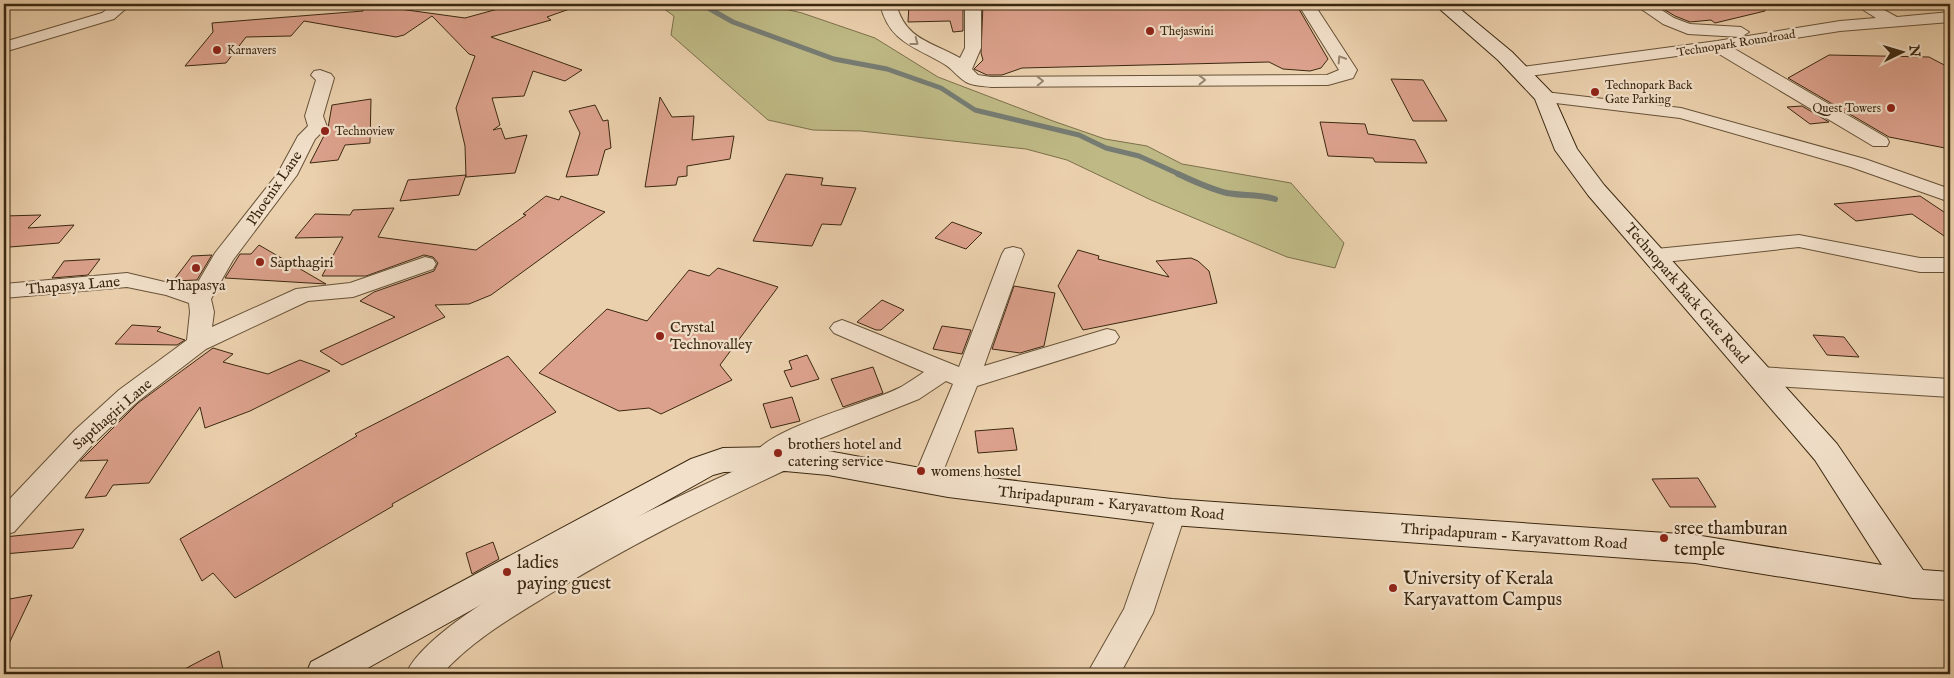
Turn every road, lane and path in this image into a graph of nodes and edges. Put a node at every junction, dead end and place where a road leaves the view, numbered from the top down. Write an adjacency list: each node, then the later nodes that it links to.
1 (123, 4): 12 (street)
2 (888, 4): 13 (street, one-way to 13)
3 (973, 4): 13 (street)
4 (1306, 4): 13 (street, one-way to 4)
5 (1642, 4): 10 (street)
6 (1862, 4): 9 (street)
7 (1447, 8): 14 (main road, Technopark Back Gate Road)
8 (1950, 17): 9 (street, Technopark Roundroad)
9 (1893, 21): 10 (street, Technopark Roundroad)
10 (1758, 40): 11 (street, Technopark Roundroad)
11 (1717, 46): 14 (street, Technopark Roundroad); 17 (street)
12 (4, 47)
13 (963, 70)
14 (1522, 72): 16 (main road, Technopark Back Gate Road)
15 (320, 75): 24 (street, Phoenix Lane)
16 (1545, 97): 18 (street); 20 (main road, Technopark Back Gate Road)
17 (1880, 142)
18 (1950, 196)
19 (1013, 254): 30 (street)
20 (1656, 256): 22 (street); 29 (main road, Technopark Back Gate Road)
21 (425, 264): 27 (street, Sapthagiri Lane)
22 (1950, 265)
23 (4, 291): 24 (street, Thapasya Lane)
24 (200, 299): 27 (street)
25 (842, 328): 28 (street)
26 (1108, 337): 30 (street)
27 (198, 343): 35 (street, Sapthagiri Lane)
28 (944, 370): 30 (street); 32 (street)
29 (1759, 376): 31 (street); 36 (main road, Technopark Back Gate Road)
30 (967, 380): 33 (street)
31 (1950, 388)
32 (774, 459): 33 (main road, Thripadapuram - Karyavattom Road); 38 (main road, Thripadapuram - Karyavattom Road); 39 (street)
33 (926, 482): 34 (main road, Thripadapuram - Karyavattom Road)
34 (1172, 512): 36 (main road, Thripadapuram - Karyavattom Road); 40 (street)
35 (4, 524)
36 (1913, 584): 37 (main road, Thripadapuram - Karyavattom Road)
37 (1950, 586)
38 (324, 674)
39 (422, 674)
40 (1103, 674)

